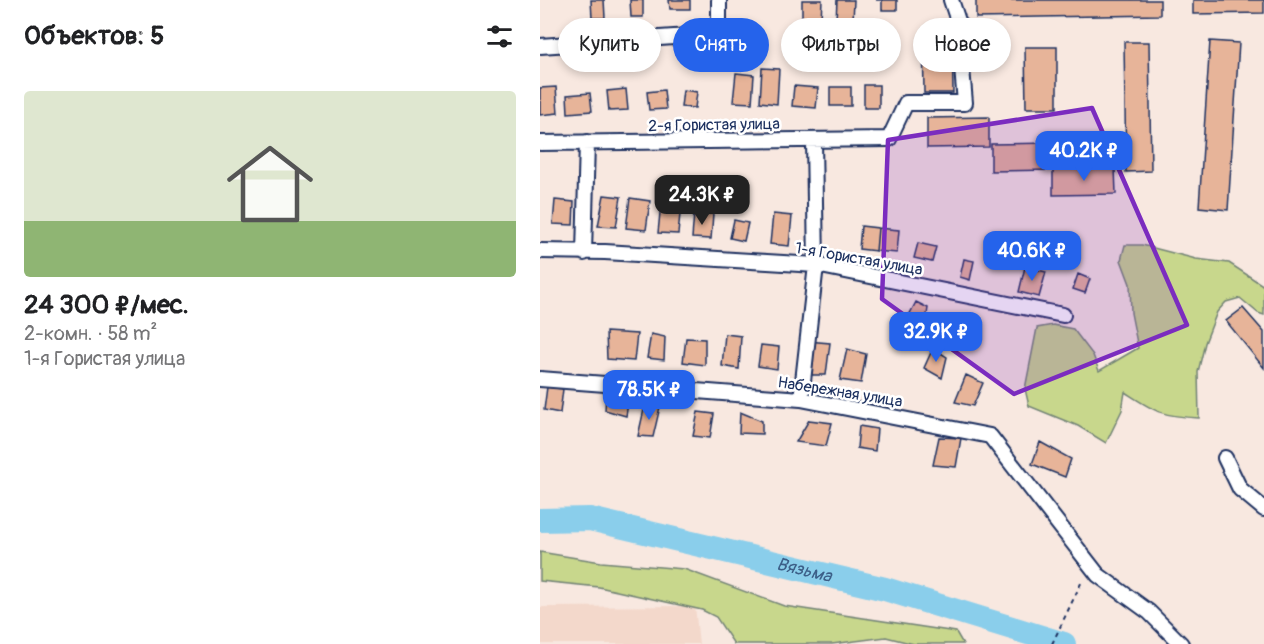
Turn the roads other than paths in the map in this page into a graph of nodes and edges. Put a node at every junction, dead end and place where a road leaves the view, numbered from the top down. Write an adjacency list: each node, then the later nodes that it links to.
1 (719, 0): 3 (street)
2 (951, 0): 4 (street, 2-я Гористая улица)
3 (540, 46)
4 (814, 140): 5 (street, 2-я Гористая улица); 9 (street)
5 (587, 142): 6 (street, 2-я Гористая улица); 8 (street)
6 (540, 143)
7 (540, 251): 8 (street, 1-я Гористая улица)
8 (584, 253): 9 (street, 1-я Гористая улица)
9 (816, 265): 10 (street, 1-я Гористая улица); 12 (street)
10 (1063, 315)
11 (540, 379): 12 (street, Набережная улица)
12 (801, 399): 15 (street, Набережная улица)
13 (1225, 458): 14 (street)
14 (1264, 508)
15 (1181, 644)

